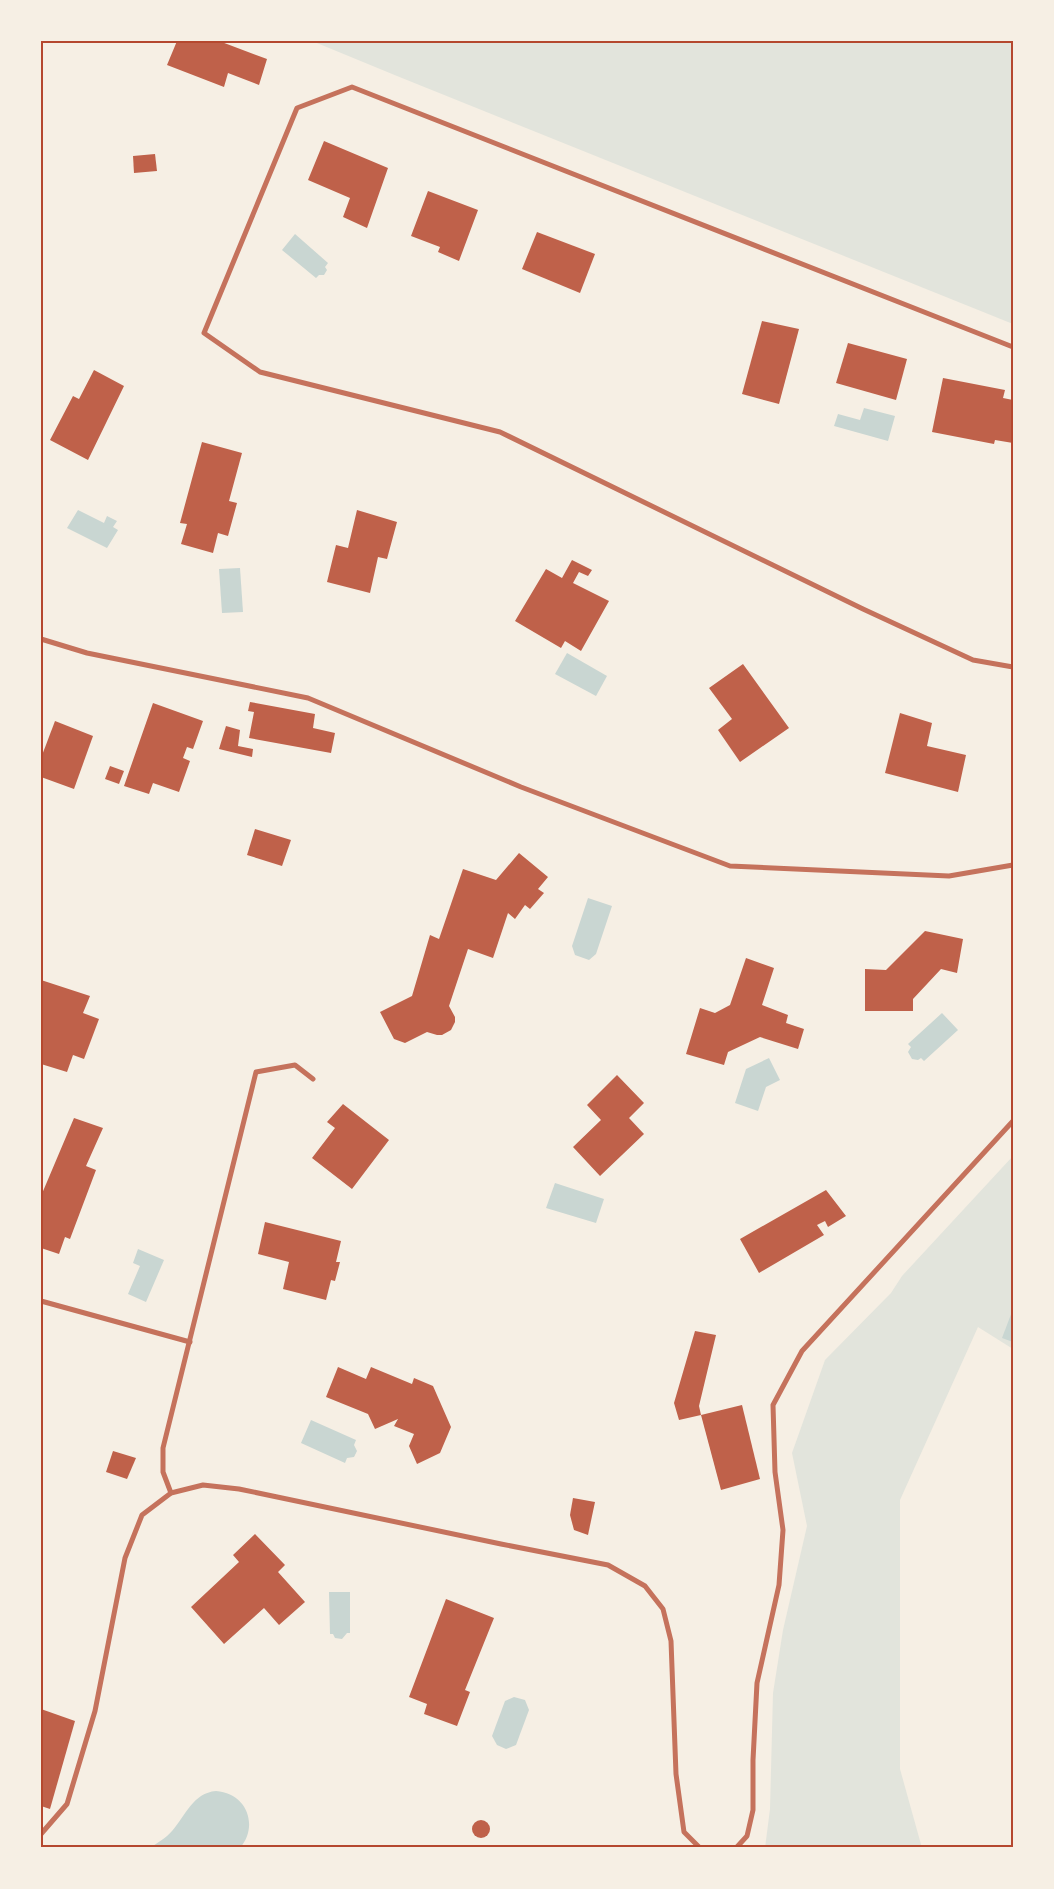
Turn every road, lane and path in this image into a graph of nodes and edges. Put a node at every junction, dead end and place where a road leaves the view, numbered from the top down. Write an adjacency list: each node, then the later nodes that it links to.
1 (1013, 347): 3 (street)
2 (41, 639): 4 (street)
3 (1013, 667)
4 (1013, 865)
5 (313, 1079): 8 (street)
6 (1013, 1121): 12 (street)
7 (41, 1301): 8 (street)
8 (190, 1342): 9 (street)
9 (171, 1493): 10 (street); 11 (street)
10 (41, 1834)
11 (700, 1848)
12 (736, 1848)

